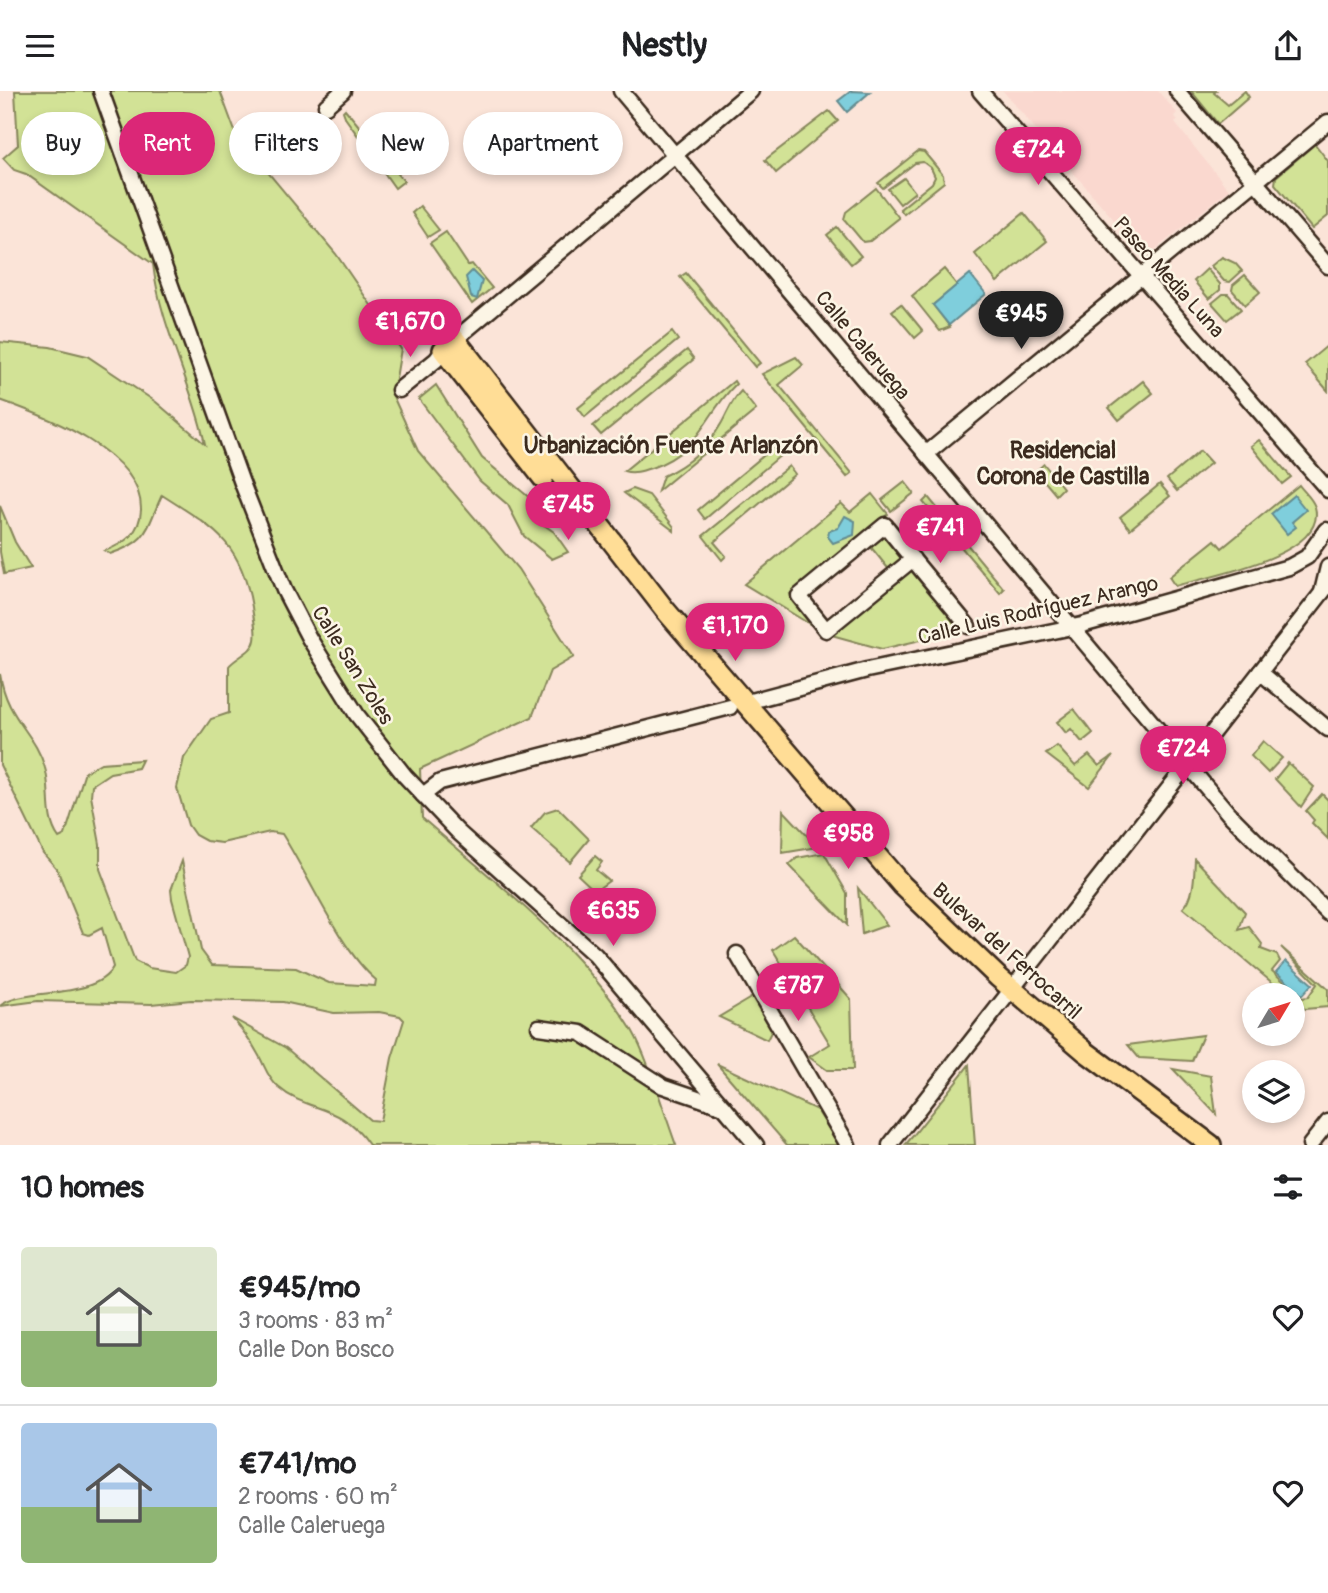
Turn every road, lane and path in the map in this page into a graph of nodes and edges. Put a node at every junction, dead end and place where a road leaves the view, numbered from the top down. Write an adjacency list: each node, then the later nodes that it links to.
1 (102, 91): 28 (street, Calle San Zoles)
2 (343, 91): 7 (street)
3 (621, 91): 9 (street, Calle Caleruega)
4 (751, 91): 9 (street)
5 (980, 91): 12 (street, Paseo Media Luna)
6 (1177, 91): 10 (street)
7 (326, 106)
8 (1328, 122): 10 (street)
9 (675, 155): 13 (street); 15 (street, Calle Caleruega)
10 (1254, 182): 11 (street); 12 (street)
11 (1328, 267)
12 (1139, 276): 15 (street); 16 (street, Paseo Media Luna)
13 (449, 344): 14 (street); 25 (main road, Bulevar del Ferrocarril)
14 (400, 390)
15 (926, 454): 23 (street, Calle Caleruega)
16 (1328, 489)
17 (1327, 529): 18 (street); 23 (street, Calle Luis Rodríguez Arango)
18 (1328, 553)
19 (913, 559): 19 (street); 22 (street)
20 (1328, 567): 21 (street)
21 (1325, 589): 24 (street)
22 (968, 626)
23 (1072, 627): 25 (street, Calle Luis Rodríguez Arango); 27 (street, Calle Caleruega)
24 (1260, 672): 26 (street); 27 (street)
25 (736, 705): 28 (street, Calle Luis Rodríguez Arango); 31 (main road, Bulevar del Ferrocarril)
26 (1328, 729)
27 (1188, 764): 29 (street, Calle Caleruega); 31 (street)
28 (423, 795): 34 (street, Calle San Zoles)
29 (1328, 913)
30 (737, 954): 35 (street)
31 (1009, 993): 39 (street); 40 (main road, Bulevar del Ferrocarril); 41 (main road, Bulevar del Ferrocarril)
32 (539, 1027): 34 (street)
33 (812, 1102): 35 (street)
34 (725, 1107): 37 (street, Calle San Zoles)
35 (826, 1109): 38 (street)
36 (1328, 1122): 42 (street)
37 (755, 1145)
38 (848, 1145)
39 (890, 1145)
40 (1194, 1145)
41 (1211, 1145)
42 (1310, 1145)

